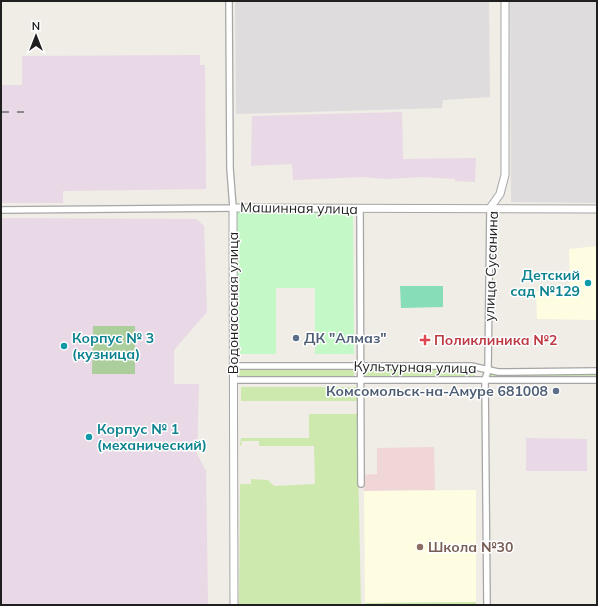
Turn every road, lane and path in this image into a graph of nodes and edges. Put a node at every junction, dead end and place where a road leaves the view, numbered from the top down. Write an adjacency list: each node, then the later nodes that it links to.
1 (229, 1): 3 (street, Водонасосная улица)
2 (505, 1): 4 (street, улица Сусанина)
3 (233, 208): 5 (street, Машинная улица); 6 (street, Машинная улица); 8 (street, Водонасосная улица)
4 (490, 208): 5 (street, Машинная улица); 7 (street, Машинная улица); 10 (street, улица Сусанина)
5 (360, 209): 9 (street)
6 (1, 210)
7 (597, 210)
8 (233, 366): 9 (street, Культурная улица); 12 (street, Водонасосная улица)
9 (360, 366): 10 (street, Культурная улица); 13 (street)
10 (488, 370): 11 (street, Культурная улица); 14 (street, улица Сусанина)
11 (597, 371)
12 (234, 380): 13 (street, Культурная улица); 17 (street, Водонасосная улица)
13 (360, 380): 14 (street, Культурная улица); 16 (street)
14 (485, 380): 15 (street, Культурная улица); 18 (street, улица Сусанина)
15 (597, 380)
16 (361, 484)
17 (234, 605)
18 (487, 605)

